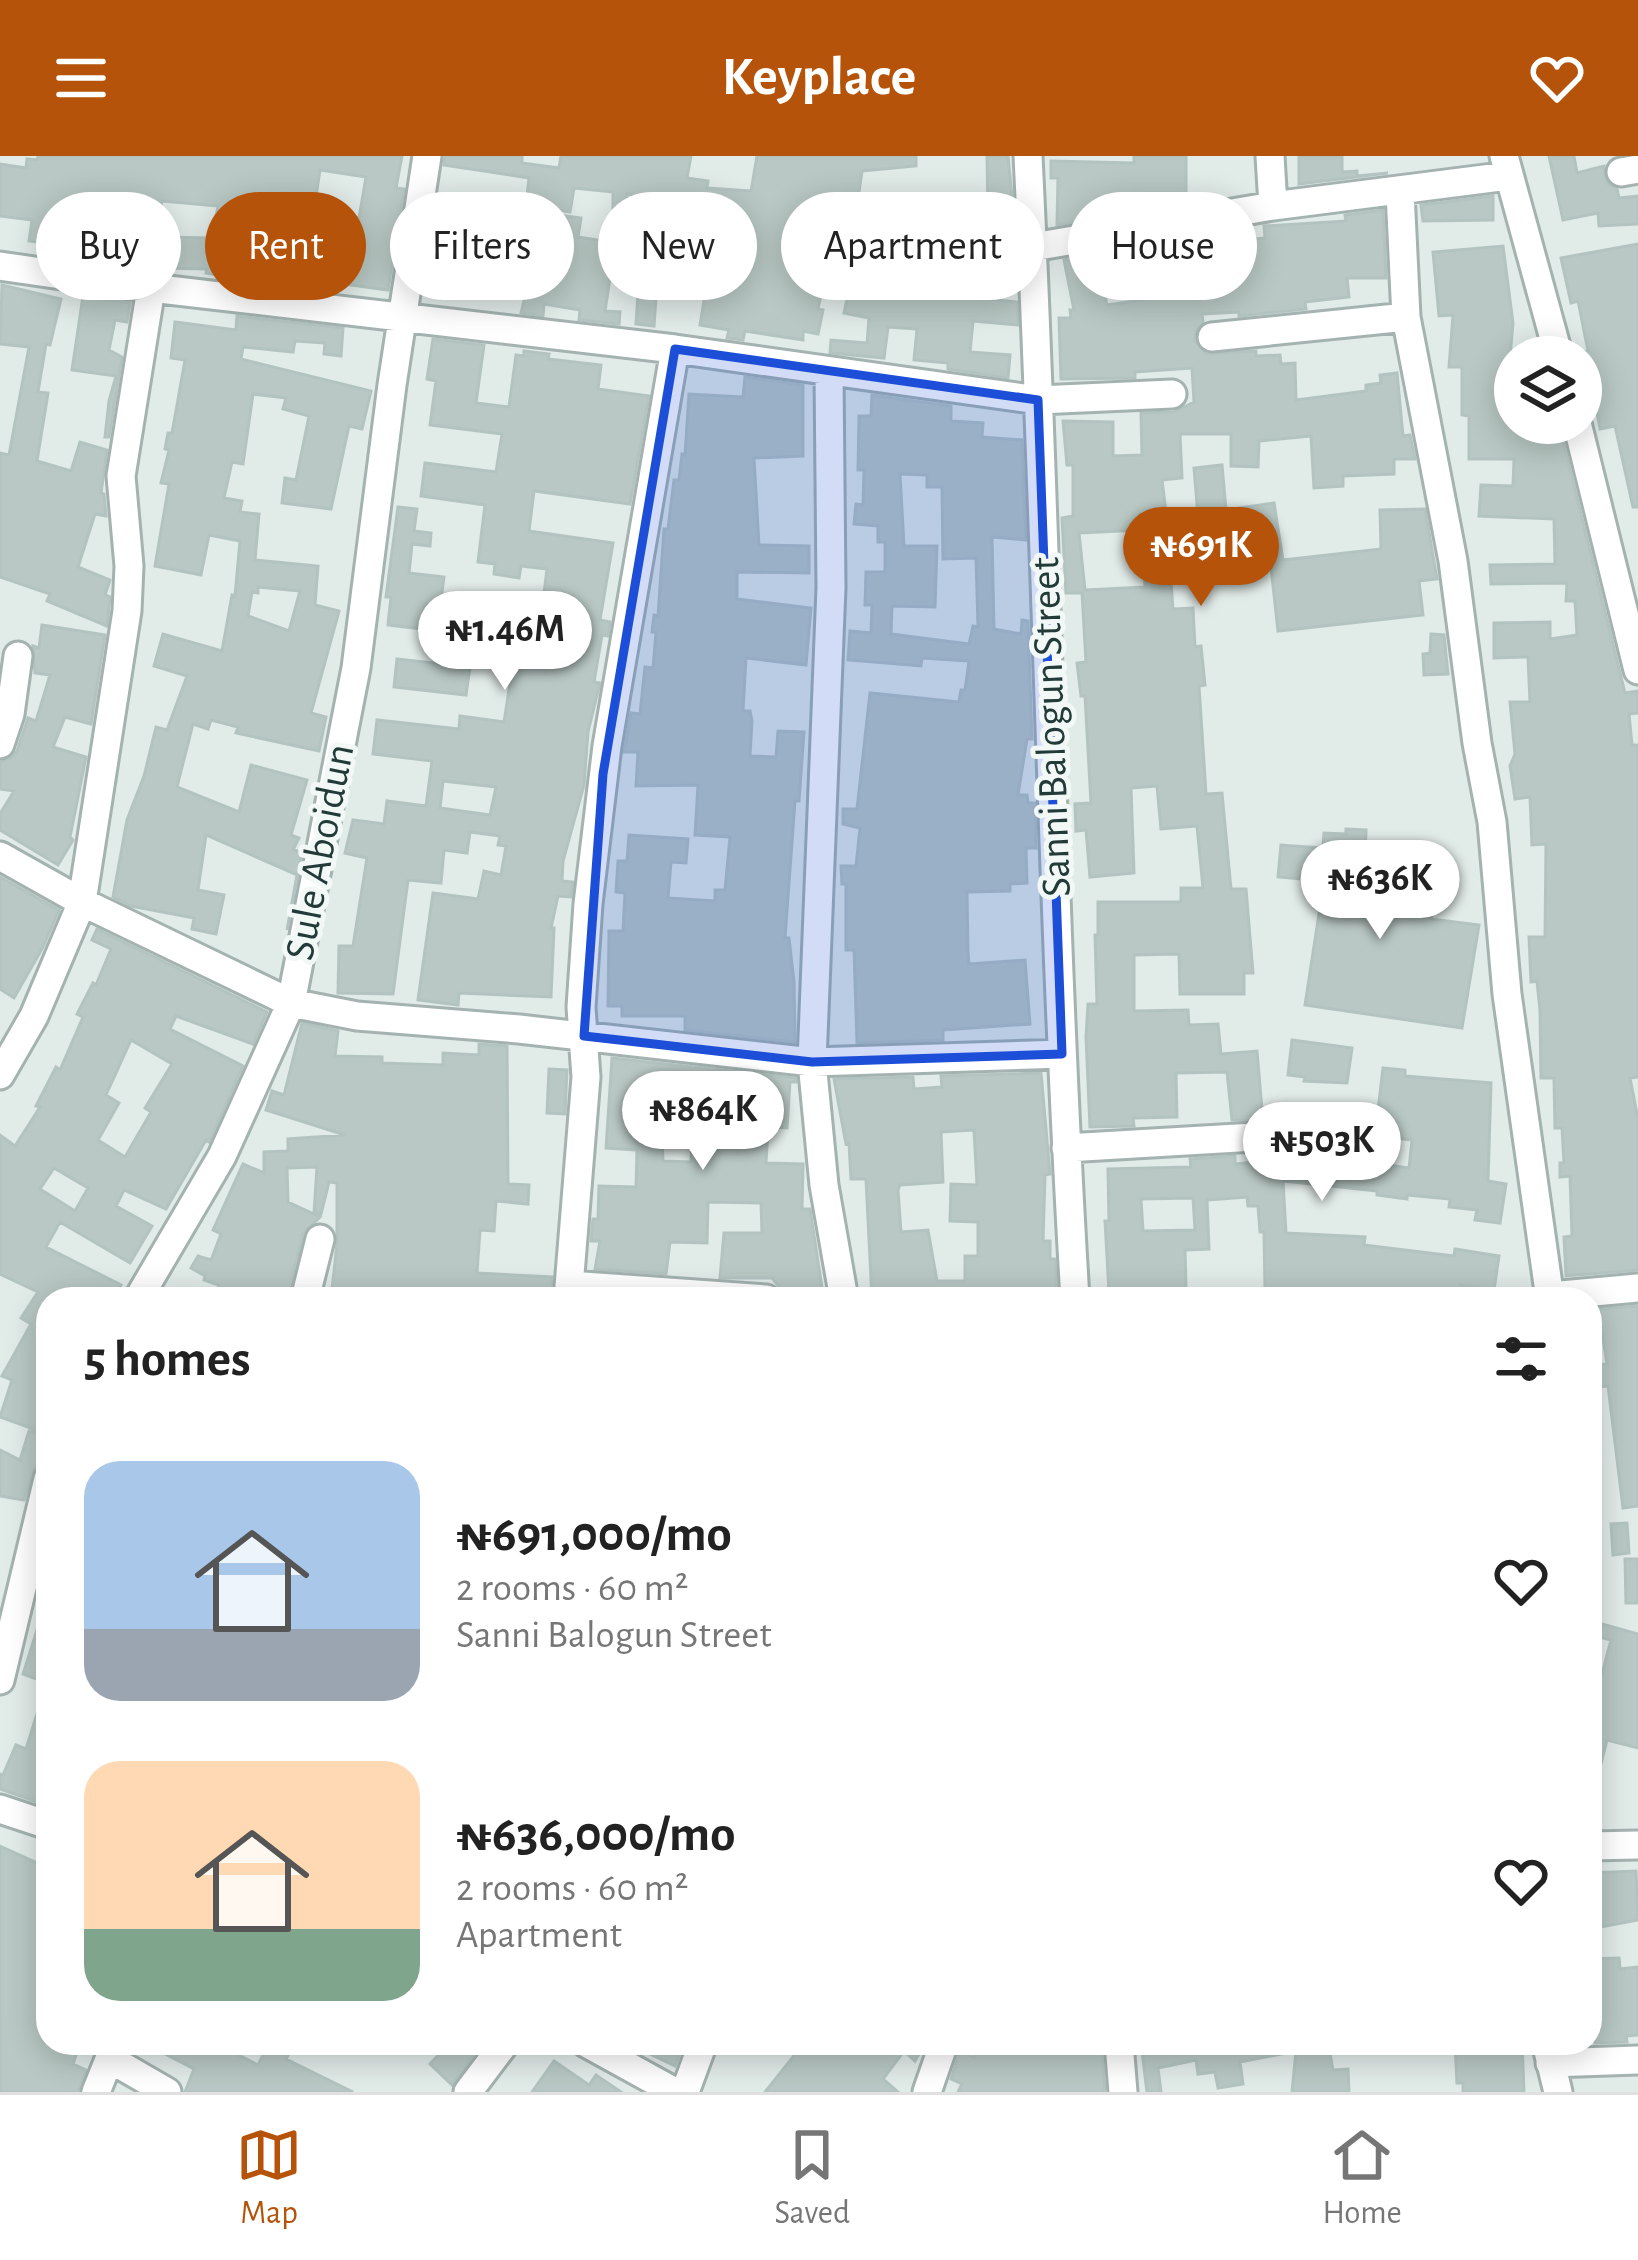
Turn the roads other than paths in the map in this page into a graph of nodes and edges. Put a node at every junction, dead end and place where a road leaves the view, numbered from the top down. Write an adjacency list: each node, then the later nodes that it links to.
1 (427, 156): 14 (street, Sule Aboidun)
2 (1028, 156): 5 (street, Sanni Balogun Street)
3 (1270, 156): 7 (street)
4 (1506, 166): 6 (street); 16 (street)
5 (1030, 192)
6 (1400, 192): 7 (street); 15 (street)
7 (1273, 206): 8 (street)
8 (1044, 245)
9 (0, 266): 10 (street)
10 (36, 271)
11 (181, 291): 14 (street)
12 (149, 300): 27 (street)
13 (1035, 300): 21 (street, Sanni Balogun Street)
14 (403, 317): 18 (street); 28 (street, Sule Aboidun)
15 (1406, 317): 17 (street); 41 (street)
16 (1553, 336)
17 (1212, 337)
18 (675, 349): 19 (street); 29 (street)
19 (829, 373): 21 (street); 31 (street)
20 (1172, 394): 21 (street)
21 (1038, 400): 30 (street, Sanni Balogun Street)
22 (1582, 444): 24 (street)
23 (18, 656): 25 (street)
24 (1638, 670)
25 (0, 744)
26 (0, 856): 27 (street)
27 (82, 902): 28 (street); 32 (street)
28 (291, 1003): 29 (street); 36 (street, Sule Aboidun)
29 (584, 1036): 31 (street); 38 (street)
30 (1062, 1054): 31 (street); 34 (street, Sanni Balogun Street)
31 (812, 1062): 39 (street)
32 (0, 1075)
33 (1255, 1137): 34 (street)
34 (1066, 1148): 40 (street, Sanni Balogun Street)
35 (320, 1239): 37 (street)
36 (144, 1287)
37 (308, 1287)
38 (568, 1287)
39 (842, 1287)
40 (1075, 1287)
41 (1548, 1287)
42 (1638, 1288): 43 (street)
43 (1602, 1292)
44 (36, 1528): 45 (street)
45 (0, 1680)
46 (0, 1809): 47 (street)
47 (36, 1821)
48 (1638, 1845): 49 (street)
49 (1602, 1846)
50 (110, 2055): 60 (street)
51 (117, 2055): 61 (street)
52 (497, 2055): 62 (street)
53 (608, 2055): 63 (street)
54 (699, 2055): 64 (street)
55 (940, 2055): 65 (street)
56 (1120, 2055): 66 (street)
57 (1549, 2055): 67 (street)
58 (1574, 2055): 59 (street)
59 (1638, 2060)
60 (96, 2092)
61 (167, 2092)
62 (468, 2092)
63 (675, 2092)
64 (685, 2092)
65 (927, 2092)
66 (1124, 2092)
67 (1558, 2092)

